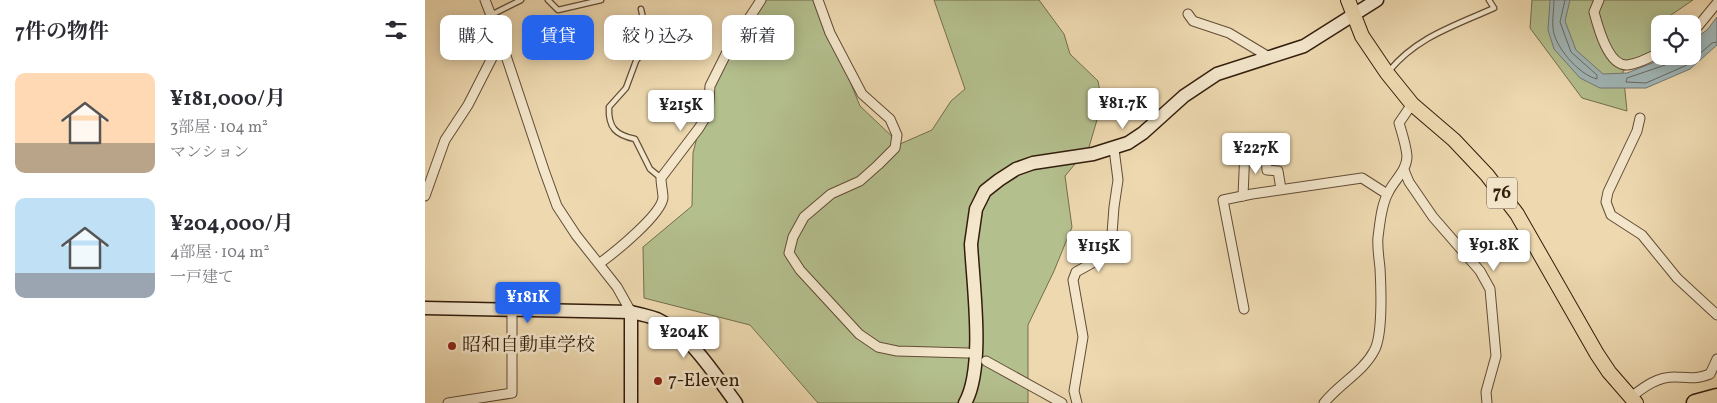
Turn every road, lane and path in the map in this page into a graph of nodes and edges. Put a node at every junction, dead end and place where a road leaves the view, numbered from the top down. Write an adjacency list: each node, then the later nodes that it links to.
1 (485, 0): 14 (street)
2 (521, 0): 14 (lane)
3 (549, 0): 4 (lane)
4 (601, 0)
5 (761, 0): 26 (street)
6 (818, 0): 37 (street)
7 (1348, 0): 15 (main road, 76)
8 (1377, 0): 15 (street)
9 (1489, 0): 21 (lane)
10 (1599, 0): 17 (street)
11 (1717, 3): 16 (street)
12 (641, 9): 26 (lane)
13 (1188, 14): 18 (street)
14 (491, 15)
15 (1353, 15): 18 (street); 21 (main road, 76)
16 (1701, 23)
17 (1651, 56)
18 (1269, 57): 24 (street)
19 (491, 60): 29 (street)
20 (507, 60): 31 (street)
21 (1387, 73): 22 (main road, 76)
22 (1412, 104): 25 (street); 41 (main road, 76)
23 (1640, 118): 36 (street)
24 (1114, 149): 45 (street); 47 (street)
25 (1404, 170): 28 (street); 49 (street)
26 (661, 178): 31 (street)
27 (1281, 190): 28 (street); 30 (street); 30 (street)
28 (1387, 194): 48 (street)
29 (425, 196)
30 (1243, 196): 33 (street)
31 (600, 263): 35 (street)
32 (425, 308): 34 (street)
33 (1244, 309)
34 (512, 310): 35 (street); 42 (street)
35 (631, 312): 43 (street); 44 (street)
36 (1717, 315)
37 (968, 353)
38 (1717, 359): 41 (street)
39 (986, 361): 46 (street)
40 (1717, 396): 50 (highway)
41 (1633, 400)
42 (448, 403)
43 (631, 403)
44 (736, 403)
45 (965, 403)
46 (1062, 403)
47 (1077, 403)
48 (1324, 403)
49 (1487, 403)
50 (1695, 403)

